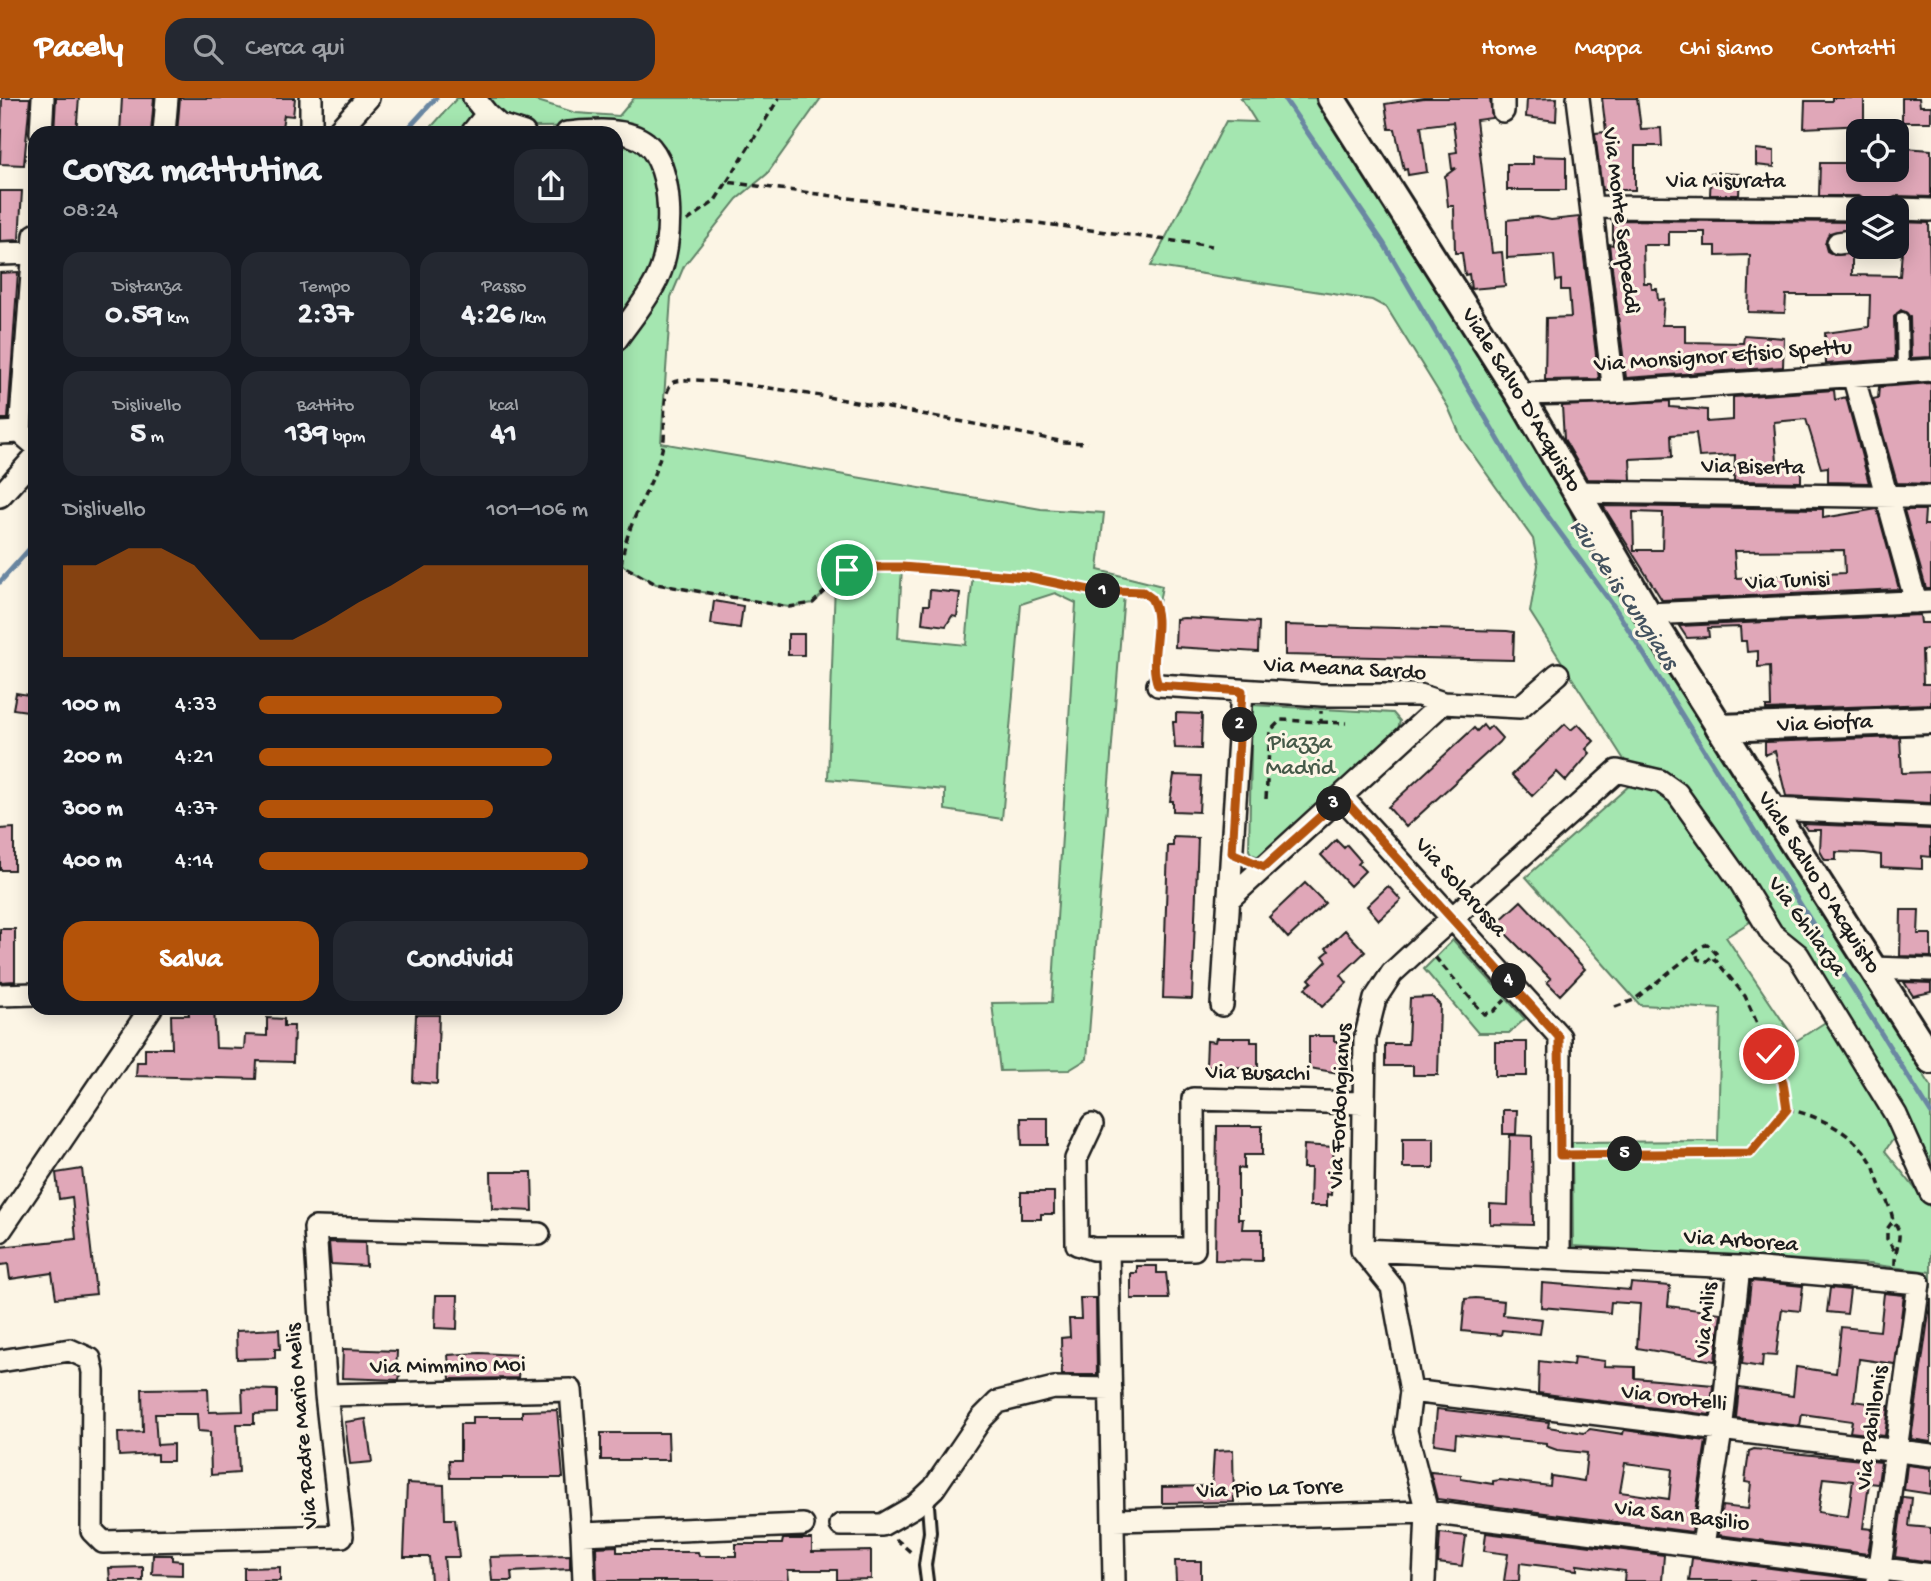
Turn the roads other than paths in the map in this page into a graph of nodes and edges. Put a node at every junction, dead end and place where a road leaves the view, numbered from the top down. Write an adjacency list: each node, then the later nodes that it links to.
1 (43, 98): 8 (street)
2 (167, 98): 9 (street)
3 (311, 98): 10 (street)
4 (366, 98): 11 (street)
5 (1331, 98): 28 (street, Viale Salvo D'Acquisto)
6 (1578, 98): 15 (street, Via Monte Serpeddì)
7 (480, 106): 12 (street); 13 (street)
8 (41, 126)
9 (165, 126)
10 (311, 126)
11 (342, 126)
12 (474, 126)
13 (502, 126)
14 (623, 134): 23 (street)
15 (1593, 207): 16 (street, Via Misurata); 27 (street, Via Monte Serpeddì)
16 (1846, 209)
17 (1909, 209): 18 (street)
18 (1931, 210)
19 (28, 248): 20 (street)
20 (0, 254)
21 (1902, 318): 25 (lane)
22 (28, 325): 29 (street)
23 (623, 330)
24 (1931, 370): 25 (street, Via Monsignor Efisio Spettu)
25 (1903, 372): 26 (street, Via Monsignor Efisio Spettu)
26 (1853, 375): 27 (street, Via Monsignor Efisio Spettu); 33 (street)
27 (1614, 392): 28 (street, Via Monsignor Efisio Spettu)
28 (1519, 394): 31 (street, Viale Salvo D'Acquisto)
29 (18, 437)
30 (28, 465): 32 (street)
31 (1574, 492): 33 (street, Via Biserta); 36 (street, Viale Salvo D'Acquisto)
32 (0, 496)
33 (1885, 496): 34 (street, Via Biserta); 35 (street)
34 (1931, 497)
35 (1923, 602): 36 (street, Via Tunisi)
36 (1647, 614): 44 (street, Viale Salvo D'Acquisto)
37 (1558, 674): 41 (street, Via Meana Sardo)
38 (1158, 685): 39 (street, Via Meana Sardo)
39 (1242, 691): 40 (street, Via Meana Sardo); 49 (street)
40 (1407, 695): 41 (street, Via Meana Sardo); 43 (street)
41 (1443, 703): 43 (street)
42 (1931, 720): 44 (street, Via Giofra)
43 (1419, 725): 46 (street)
44 (1720, 728): 47 (street, Viale Salvo D'Acquisto)
45 (1617, 771): 52 (street, Via Fordongianus); 62 (street, Via Ghilarza)
46 (1342, 797): 50 (street); 52 (street, Via Solarussa)
47 (1771, 809): 48 (street); 53 (street, Viale Salvo D'Acquisto)
48 (1931, 816)
49 (1232, 853): 50 (street); 51 (street)
50 (1264, 867): 51 (street)
51 (1229, 899): 57 (street)
52 (1453, 919): 60 (street, Via Fordongianus); 67 (street, Via Solarussa)
53 (1871, 968): 54 (street); 59 (street, Viale Salvo D'Acquisto)
54 (1931, 970)
55 (28, 994): 56 (street)
56 (0, 995)
57 (1222, 1005)
58 (146, 1015): 63 (street)
59 (1931, 1060)
60 (1364, 1103): 65 (street, Via Busachi); 66 (street, Via Fordongianus)
61 (1091, 1125): 65 (street)
62 (1931, 1193)
63 (0, 1231)
64 (539, 1234): 73 (street, Via Padre Mario Melis)
65 (1108, 1249): 71 (street)
66 (1362, 1250): 67 (street, Via Arborea); 72 (street)
67 (1559, 1258): 68 (street, Via Arborea)
68 (1739, 1267): 69 (street, Via Arborea); 74 (street, Via Milis)
69 (1919, 1283): 75 (street, Via Pabillonis)
70 (0, 1361): 73 (street, Via Padre Mario Melis)
71 (1111, 1389): 77 (street); 79 (street)
72 (1411, 1391): 74 (street, Via Orotelli); 78 (street)
73 (326, 1395): 82 (street, Via Mimmino Moi)
74 (1721, 1431): 75 (street, Via Orotelli); 83 (street, Via Milis)
75 (1897, 1451): 76 (street, Via Orotelli); 84 (street, Via Pabillonis)
76 (1931, 1455)
77 (934, 1488): 81 (street); 87 (lane)
78 (1427, 1512): 79 (street, Via Pio La Torre); 83 (street, Via San Basilio); 89 (street)
79 (1114, 1520): 88 (street)
80 (803, 1525): 82 (street)
81 (841, 1525)
82 (582, 1534): 86 (street)
83 (1703, 1545): 84 (street, Via San Basilio)
84 (1879, 1575): 85 (street, Via San Basilio)
85 (1931, 1575)
86 (584, 1581)
87 (927, 1581)
88 (1114, 1581)
89 (1424, 1581)

